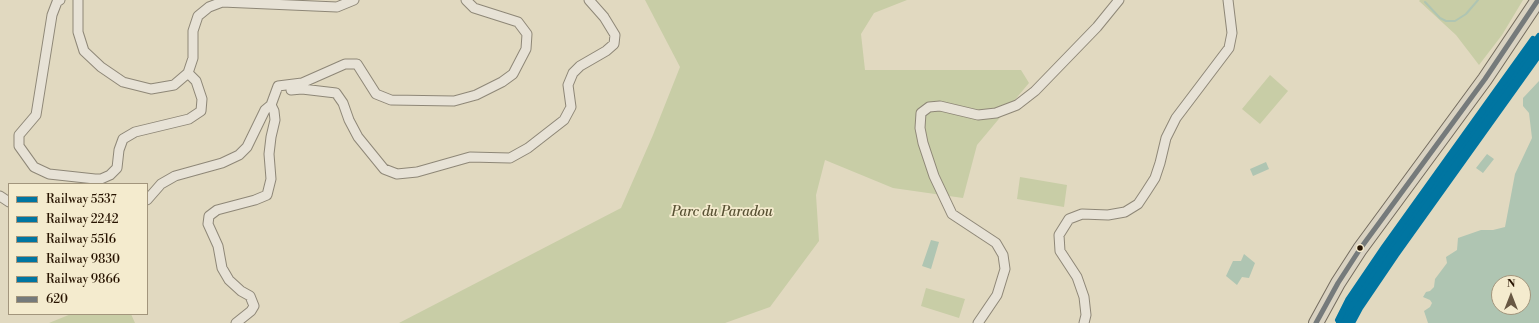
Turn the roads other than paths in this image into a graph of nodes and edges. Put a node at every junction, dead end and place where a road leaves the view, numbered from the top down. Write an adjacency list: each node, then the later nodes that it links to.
1 (60, 0): 10 (street)
2 (78, 0): 10 (street)
3 (354, 0): 10 (street)
4 (466, 0): 11 (street)
5 (589, 0): 11 (street)
6 (1119, 0): 15 (street)
7 (1228, 0): 16 (street)
8 (1538, 0): 17 (main road)
9 (1539, 8): 18 (main road)
10 (188, 73)
11 (276, 96): 12 (street)
12 (271, 105): 13 (street); 14 (street)
13 (148, 199)
14 (236, 323)
15 (978, 323)
16 (1084, 323)
17 (1316, 323)
18 (1321, 323)

